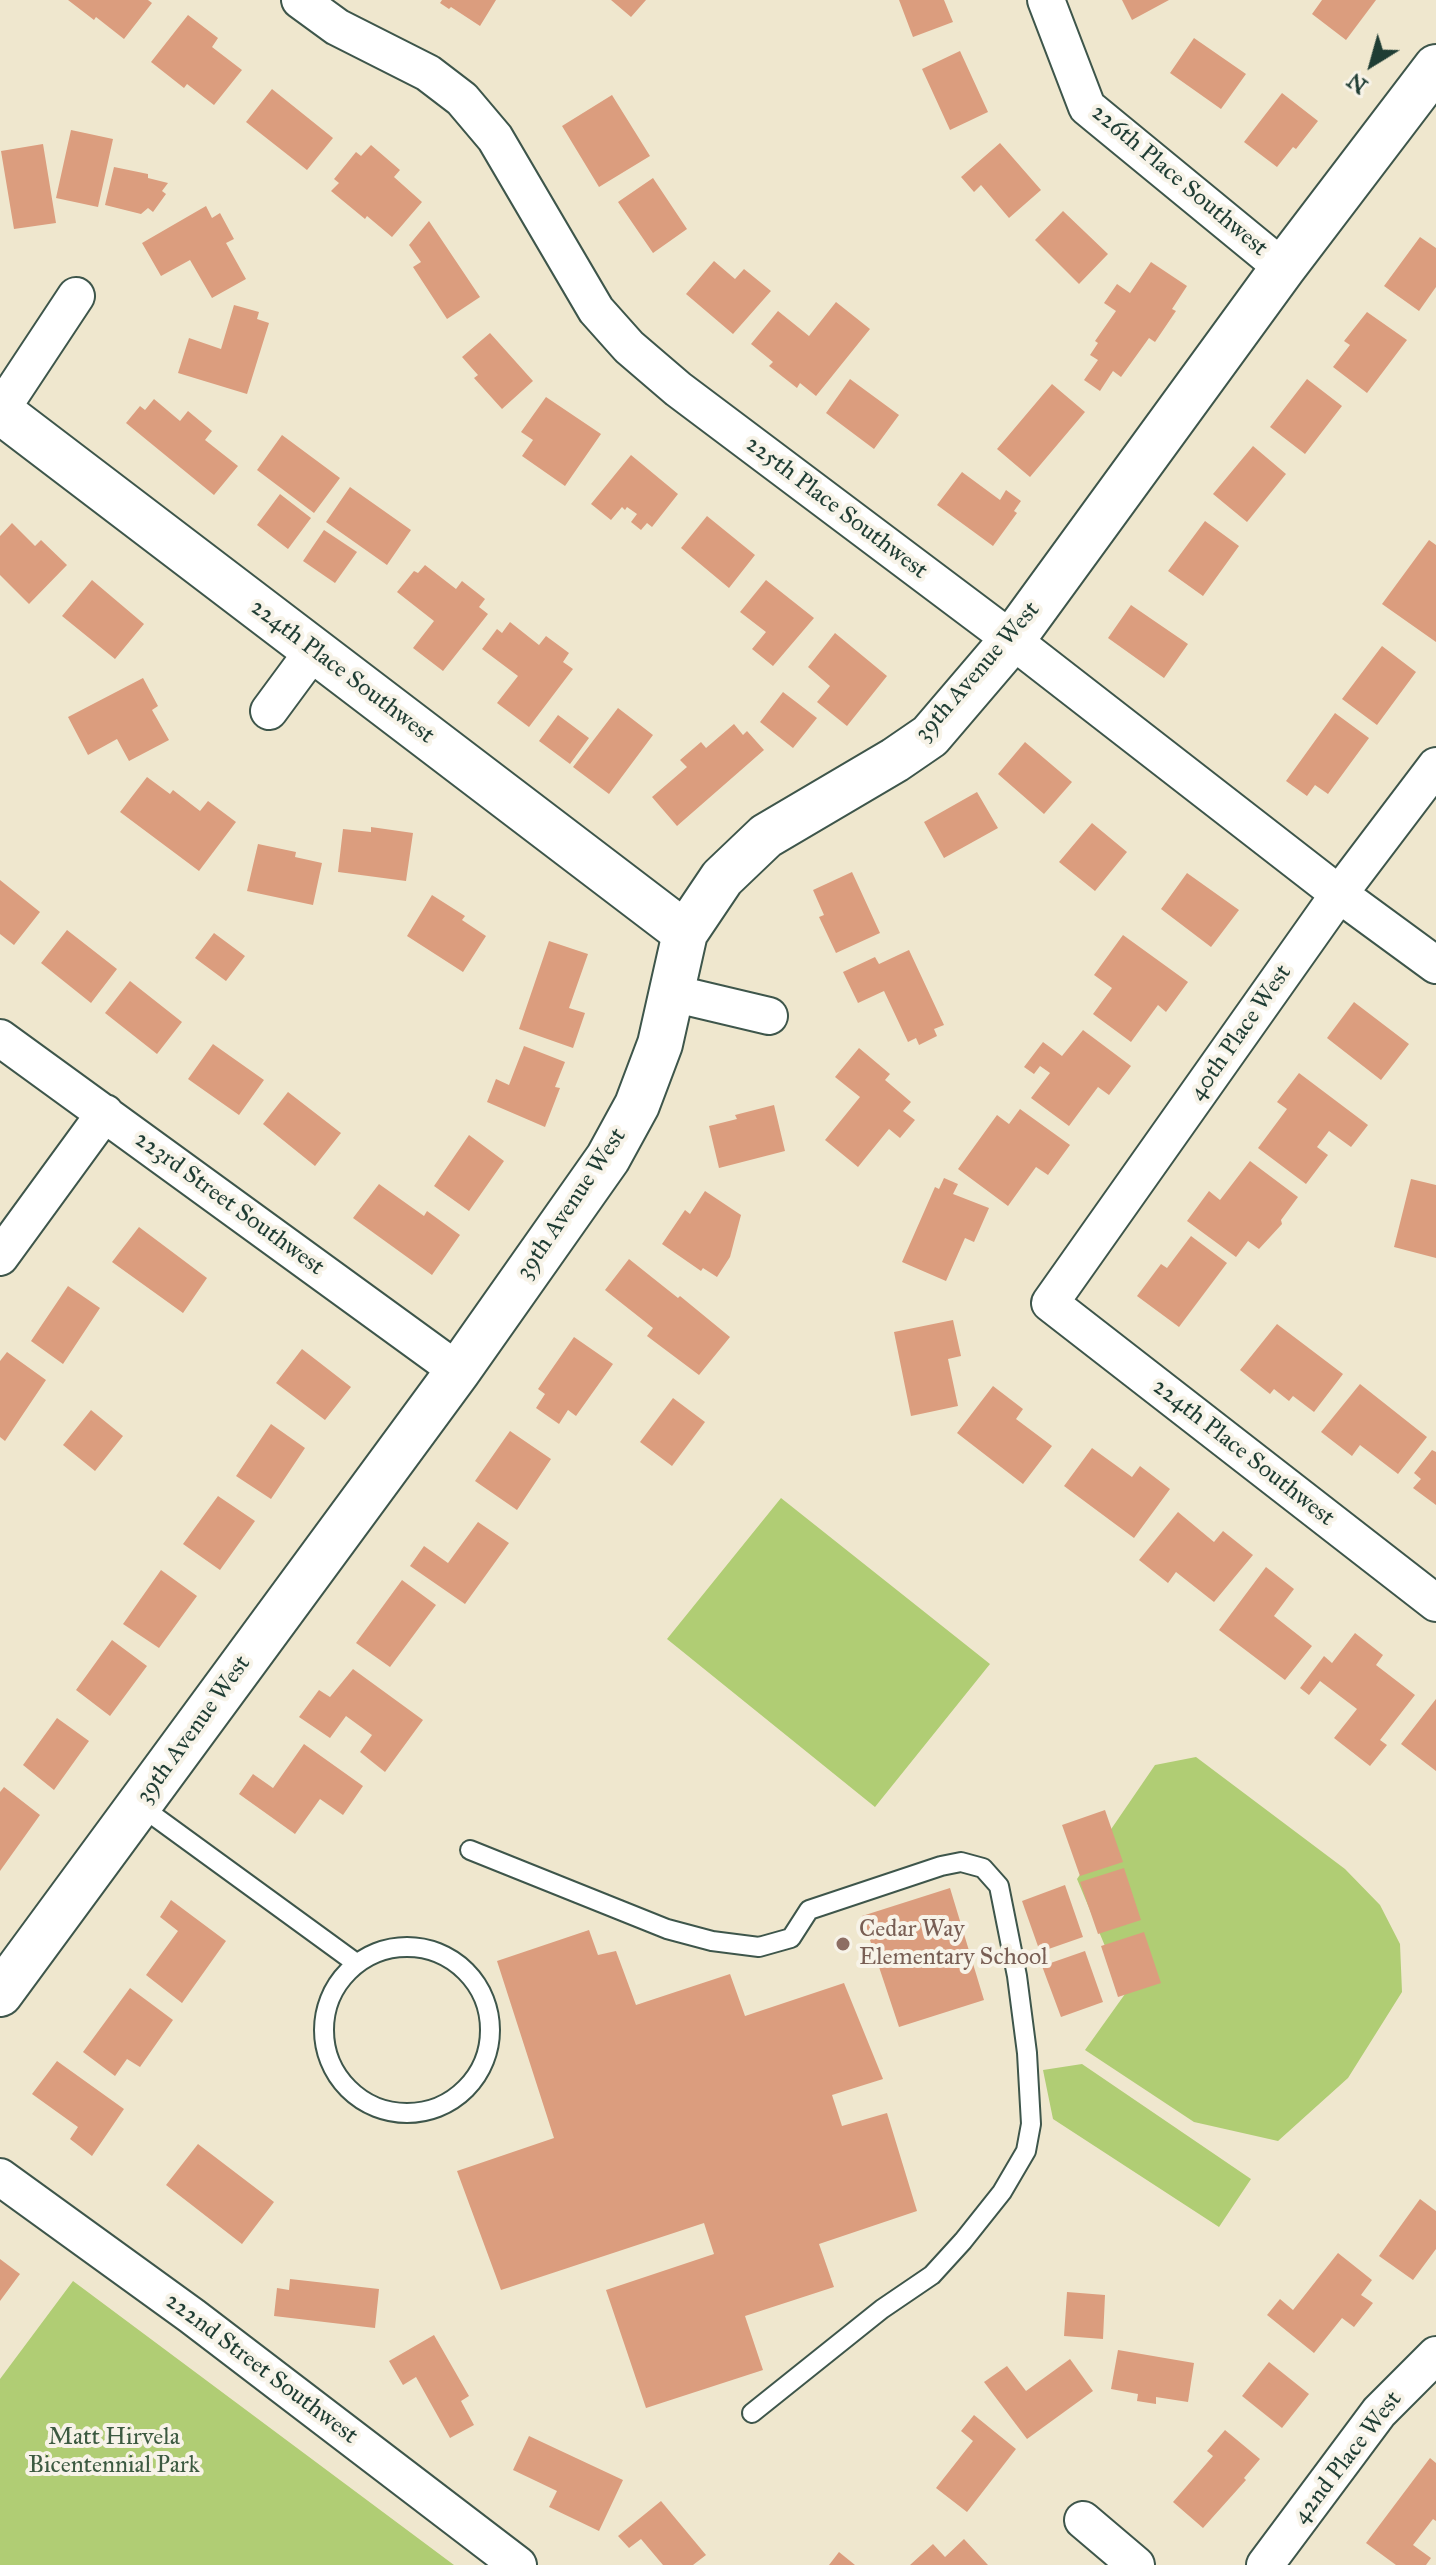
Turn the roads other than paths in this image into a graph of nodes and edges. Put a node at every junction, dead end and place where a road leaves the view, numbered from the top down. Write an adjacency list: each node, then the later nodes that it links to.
1 (300, 0): 7 (street, 225th Place Southwest)
2 (1046, 0): 4 (street, 226th Place Southwest)
3 (1436, 67): 4 (street, 39th Avenue West)
4 (1283, 268): 7 (street, 39th Avenue West)
5 (76, 296): 6 (street)
6 (0, 411): 8 (street, 224th Place Southwest)
7 (1012, 640): 11 (street, 225th Place Southwest); 12 (street, 39th Avenue West)
8 (314, 650): 9 (street); 12 (street, 224th Place Southwest)
9 (269, 711)
10 (1436, 766): 11 (street, 40th Place West)
11 (1339, 894): 13 (street, 225th Place Southwest); 19 (street, 40th Place West)
12 (685, 933): 14 (street, 39th Avenue West)
13 (1436, 965)
14 (672, 993): 15 (street); 20 (street, 39th Avenue West)
15 (769, 1016)
16 (0, 1038): 17 (street, 223rd Street Southwest)
17 (105, 1113): 18 (street); 20 (street, 223rd Street Southwest)
18 (0, 1257)
19 (1050, 1303): 21 (street, 224th Place Southwest)
20 (458, 1371): 22 (street, 39th Avenue West)
21 (1436, 1603)
22 (139, 1805): 24 (lane); 25 (street, 39th Avenue West)
23 (470, 1850): 28 (lane)
24 (356, 1963): 24 (lane)
25 (0, 1994)
26 (0, 2177): 30 (street, 222nd Street Southwest)
27 (1436, 2355): 32 (street, 42nd Place West)
28 (752, 2413)
29 (1083, 2520): 31 (street)
30 (518, 2565)
31 (1136, 2565)
32 (1265, 2565)

